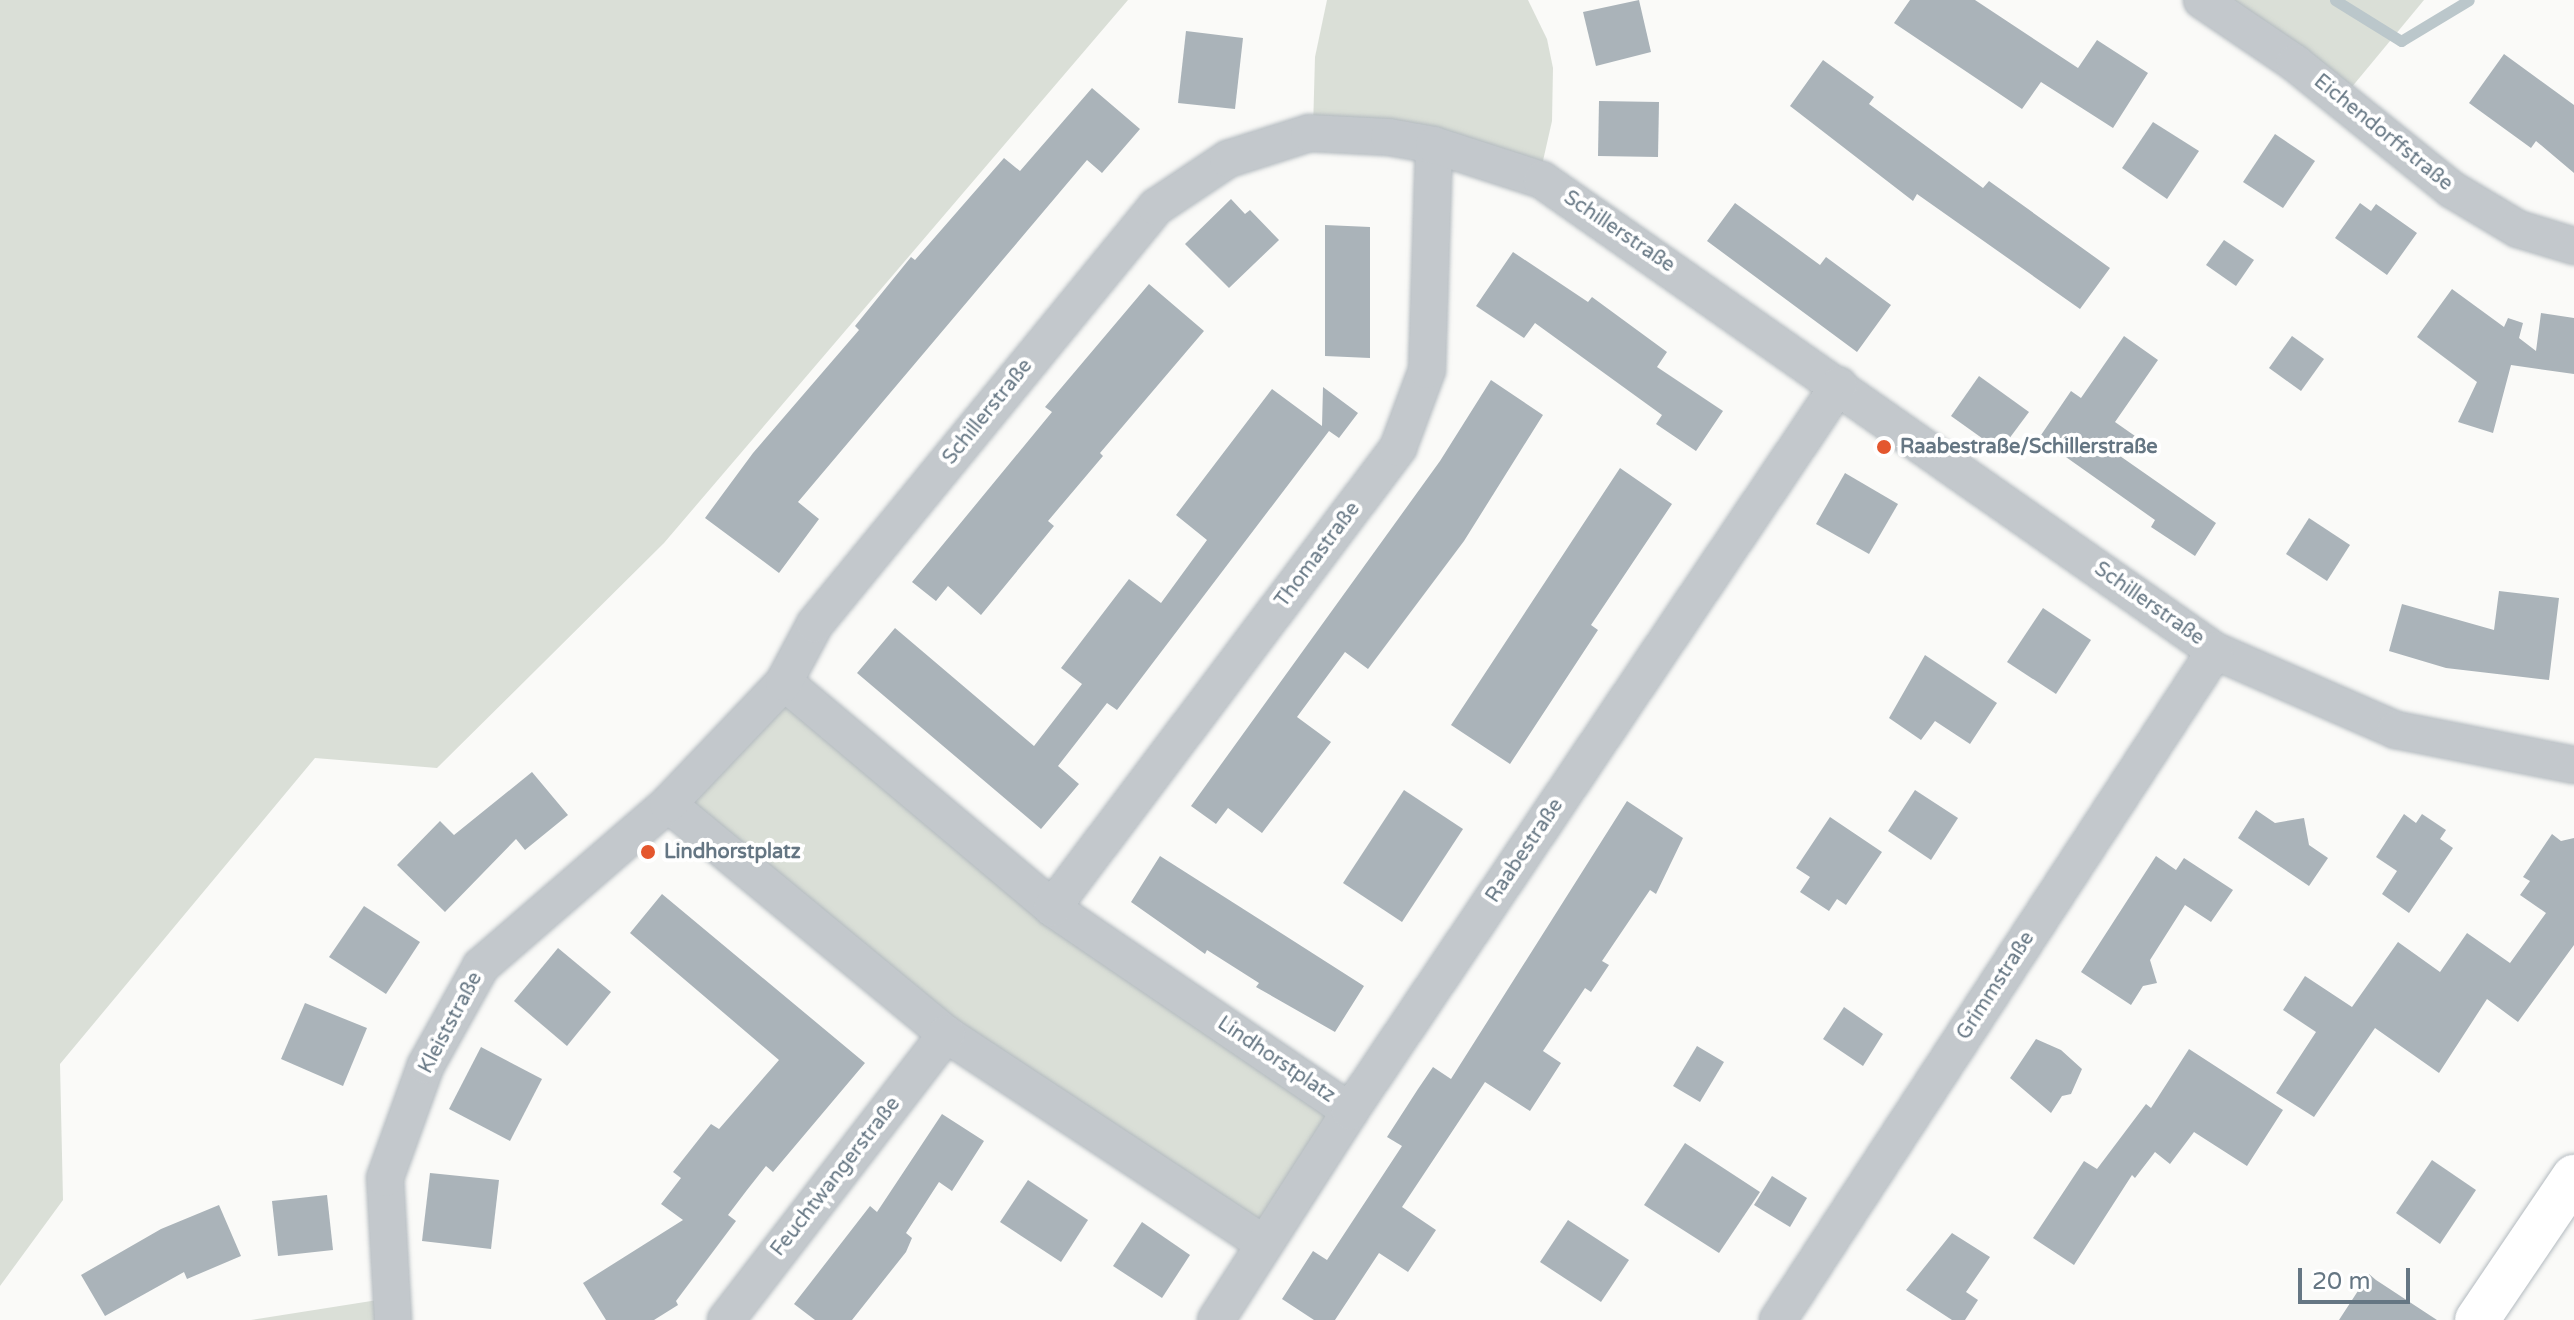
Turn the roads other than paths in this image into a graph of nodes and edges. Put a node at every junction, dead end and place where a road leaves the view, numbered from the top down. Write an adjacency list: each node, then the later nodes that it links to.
1 (2202, 0): 3 (street, Eichendorffstraße)
2 (1434, 145): 4 (street, Schillerstraße); 6 (street, Schillerstraße); 9 (street, Thomastraße)
3 (2574, 246)
4 (1839, 385): 5 (street, Schillerstraße); 11 (street, Raabestraße)
5 (2215, 651): 7 (street, Schillerstraße); 17 (street, Grimmstraße)
6 (784, 682): 8 (street); 9 (street, Lindhorstplatz)
7 (2574, 765)
8 (668, 804): 10 (street); 14 (street, Kleiststraße)
9 (1052, 908): 11 (street, Lindhorstplatz)
10 (946, 1034): 13 (street); 15 (street, Feuchtwangerstraße)
11 (1350, 1111): 13 (street, Raabestraße)
12 (2574, 1177): 18 (street)
13 (1264, 1244): 16 (street, Raabestraße)
14 (393, 1320)
15 (726, 1320)
16 (1216, 1320)
17 (1778, 1320)
18 (2477, 1320)

